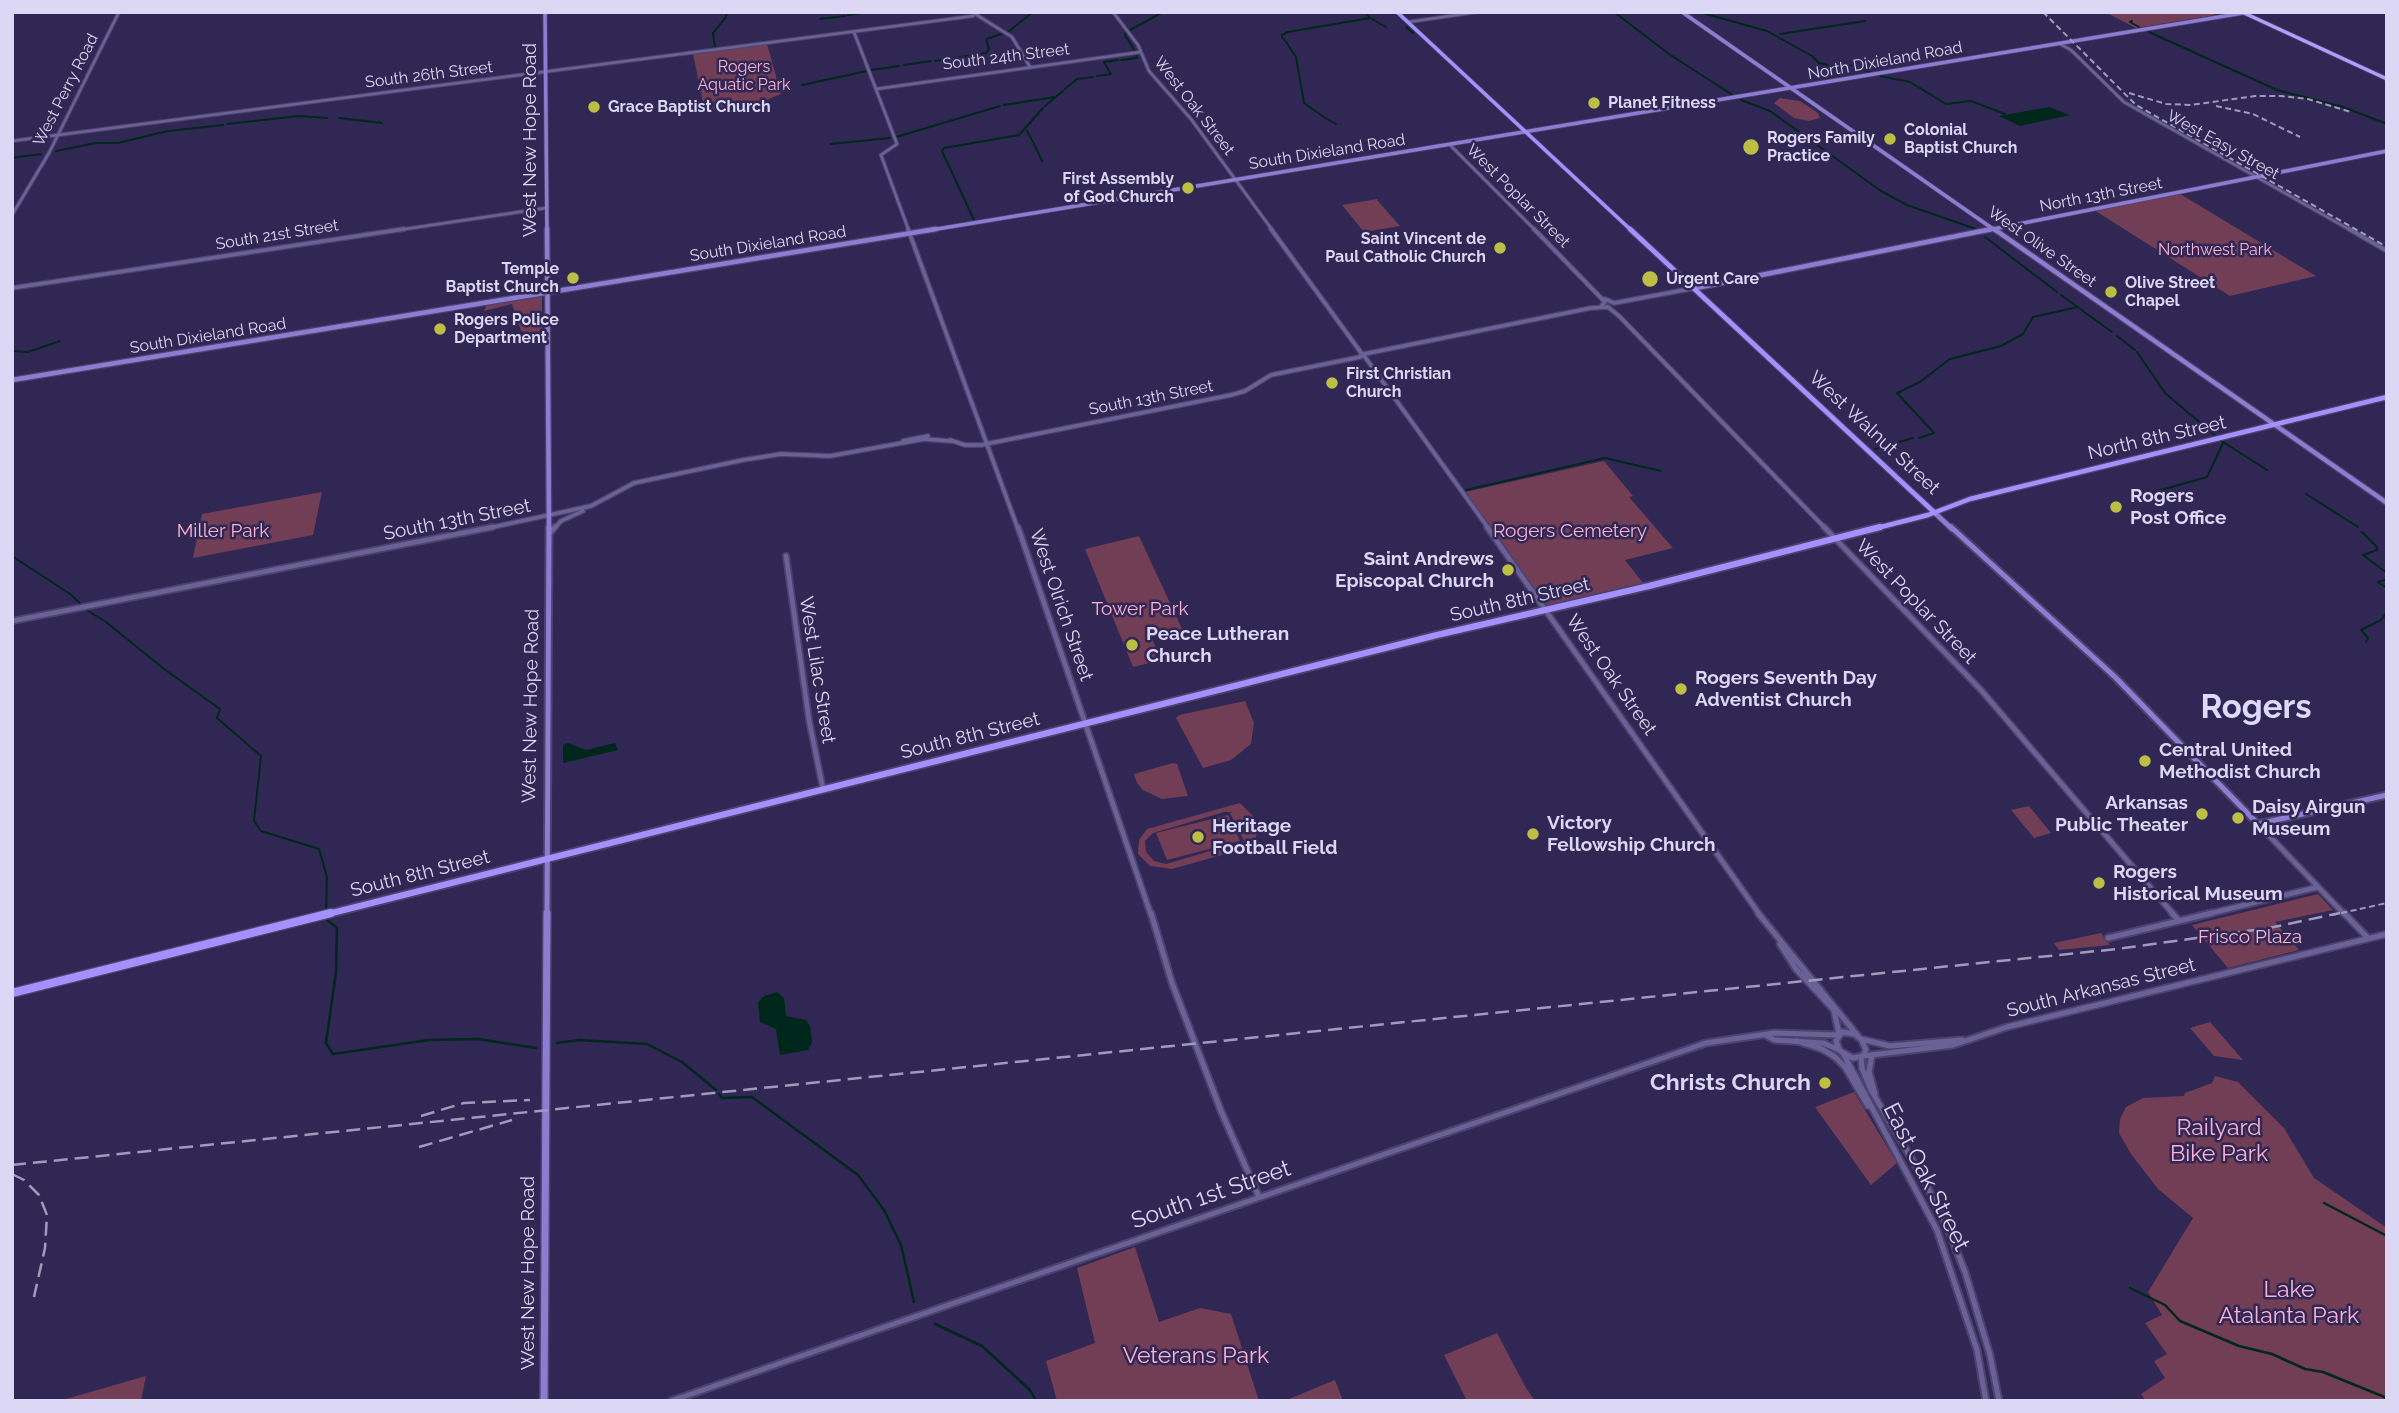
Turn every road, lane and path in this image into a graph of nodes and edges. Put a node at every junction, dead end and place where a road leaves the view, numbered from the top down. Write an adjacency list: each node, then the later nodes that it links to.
1 (119, 12): 19 (street, West Perry Road)
2 (545, 12): 14 (main road, West New Hope Road)
3 (1114, 12): 12 (street, West Oak Street)
4 (1398, 12): 9 (main road, West Walnut Street)
5 (1477, 12): 9 (street)
6 (1682, 12): 17 (main road, West Olive Street)
7 (2244, 12): 11 (main road, North Dixieland Road); 15 (highway)
8 (972, 14): 10 (street, South 26th Street); 13 (street)
9 (1408, 22): 18 (main road, West Walnut Street)
10 (854, 32): 14 (street, South 26th Street); 16 (street, West Olrich Street)
11 (2060, 44): 17 (main road, North Dixieland Road); 23 (street, West Easy Street)
12 (1141, 52): 13 (street, South 24th Street); 24 (street, West Oak Street)
13 (1030, 67): 16 (street, South 24th Street)
14 (546, 72): 19 (street, South 26th Street); 25 (main road, West New Hope Road)
15 (2387, 79)
16 (876, 89): 28 (street, West Olrich Street)
17 (1792, 89): 18 (main road, North Dixieland Road); 27 (main road, West Olive Street)
18 (1527, 132): 21 (main road, South Dixieland Road); 31 (main road, West Walnut Street)
19 (58, 135): 20 (street, South 26th Street); 26 (street, West Perry Road)
20 (12, 141)
21 (1450, 145): 24 (main road, South Dixieland Road); 33 (street, West Poplar Street)
22 (2387, 151): 23 (main road, North 13th Street)
23 (2255, 177): 27 (main road, North 13th Street); 29 (street, West Easy Street)
24 (1235, 179): 28 (main road, South Dixieland Road); 34 (street, West Oak Street)
25 (546, 208): 30 (street, South 21st Street); 32 (main road, West New Hope Road)
26 (12, 215)
27 (1996, 229): 31 (main road, North 13th Street); 37 (main road, West Olive Street)
28 (910, 233): 32 (main road, South Dixieland Road); 38 (street, West Olrich Street)
29 (2387, 251)
30 (12, 288)
31 (1696, 288): 33 (street, South 13th Street); 39 (main road, West Walnut Street)
32 (547, 292): 35 (main road, South Dixieland Road); 45 (main road, West New Hope Road)
33 (1609, 305): 34 (street, South 13th Street); 48 (street, West Poplar Street)
34 (1362, 355): 38 (street, South 13th Street); 50 (street, West Oak Street)
35 (12, 380)
36 (2387, 397): 37 (main road, North 8th Street)
37 (2276, 425): 41 (main road, West Olive Street); 43 (main road, North 8th Street)
38 (988, 444): 42 (street, South 13th Street); 52 (street, West Olrich Street)
39 (1902, 481): 40 (main road, West Walnut Street); 46 (main road)
40 (1925, 503): 43 (main road); 44 (main road, West Walnut Street)
41 (2387, 503)
42 (591, 506): 45 (street, South 13th Street); 47 (street)
43 (1950, 507): 44 (main road, North 8th Street)
44 (1936, 513): 46 (main road, South 8th Street); 55 (main road, West Walnut Street)
45 (549, 515): 47 (main road, West New Hope Road); 51 (street, South 13th Street)
46 (1923, 516): 48 (main road, South 8th Street)
47 (549, 533): 56 (main road, West New Hope Road)
48 (1835, 539): 50 (main road, South 8th Street); 58 (street, West Poplar Street)
49 (786, 555): 53 (street, West Lilac Street)
50 (1547, 611): 52 (main road, South 8th Street); 62 (street, West Oak Street)
51 (12, 621)
52 (1085, 723): 53 (main road, South 8th Street); 74 (street, West Olrich Street)
53 (823, 789): 56 (main road, South 8th Street)
54 (2387, 795): 55 (main road)
55 (2258, 824): 57 (street, West Walnut Street)
56 (545, 859): 63 (main road, South 8th Street); 75 (main road, West New Hope Road)
57 (2318, 887): 58 (street); 61 (street, West Walnut Street)
58 (2179, 921): 60 (street)
59 (2387, 934): 61 (street, South Arkansas Street)
60 (2108, 938)
61 (2368, 938): 67 (street, South Arkansas Street)
62 (1778, 940): 64 (street, West Oak Street); 66 (street, West Oak Street)
63 (12, 993)
64 (1838, 1035): 65 (street, South 1st Street); 66 (street); 69 (street)
65 (1766, 1036): 68 (street, South 1st Street); 74 (street, South 1st Street)
66 (1860, 1038): 67 (street, South Arkansas Street); 71 (street)
67 (1963, 1040): 70 (street, South Arkansas Street)
68 (1797, 1041): 69 (street, South 1st Street); 73 (street, South 1st Street)
69 (1842, 1053): 71 (street); 73 (street, East Oak Street)
70 (1873, 1054): 71 (street, South Arkansas Street); 72 (street, East Oak Street)
71 (1862, 1057): 72 (street, East Oak Street)
72 (1878, 1101): 78 (street, East Oak Street)
73 (1877, 1118): 77 (street, East Oak Street)
74 (1259, 1197): 76 (street, South 1st Street)
75 (544, 1401)
76 (671, 1401)
77 (1986, 1401)
78 (1998, 1401)

